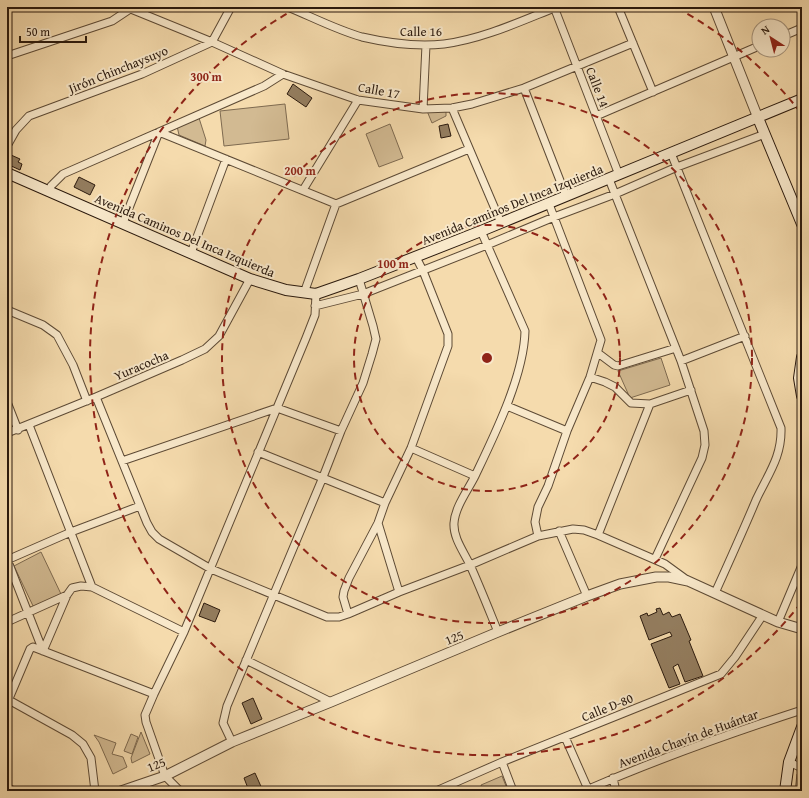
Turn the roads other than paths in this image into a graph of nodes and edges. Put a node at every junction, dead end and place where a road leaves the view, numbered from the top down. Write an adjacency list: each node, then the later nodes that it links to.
1 (231, 7): 9 (street)
2 (288, 7): 11 (street, Calle 16)
3 (618, 7): 10 (street)
4 (714, 7): 14 (street)
5 (128, 8): 9 (street, Calle 17); 13 (street)
6 (554, 8): 11 (street, Calle 16); 15 (street, Calle 14)
7 (802, 28): 8 (street)
8 (791, 33)
9 (212, 42): 16 (street, Calle 17); 27 (street, Jirón Chinchaysuyo)
10 (633, 43): 15 (street, Calle 17); 18 (street)
11 (426, 45): 22 (street)
12 (751, 49): 14 (street)
13 (7, 56)
14 (733, 56): 18 (street); 24 (street)
15 (577, 67): 17 (street, Calle 17); 23 (street, Calle 14)
16 (283, 74): 20 (street, Calle 17); 25 (street)
17 (524, 88): 21 (street, Calle 17); 38 (street)
18 (653, 92): 23 (street)
19 (802, 99): 24 (main road, Avenida Caminos Del Inca Izquierda)
20 (358, 100): 22 (street, Calle 17); 35 (street)
21 (452, 108): 22 (street, Calle 17); 28 (street)
22 (423, 109)
23 (596, 116): 33 (street, Calle 14)
24 (758, 118): 26 (main road); 29 (main road, Avenida Caminos Del Inca Izquierda)
25 (159, 132): 30 (street); 36 (street); 42 (street)
26 (765, 134): 31 (street); 44 (main road)
27 (7, 146)
28 (469, 149): 39 (street); 43 (street)
29 (671, 153): 31 (street); 33 (main road, Avenida Caminos Del Inca Izquierda)
30 (226, 159): 35 (street); 47 (street)
31 (677, 167): 37 (street); 57 (street)
32 (7, 173): 36 (main road, Avenida Caminos Del Inca Izquierda)
33 (619, 175): 34 (main road, Avenida Caminos Del Inca Izquierda)
34 (609, 179): 37 (street); 38 (main road, Avenida Caminos Del Inca Izquierda)
35 (303, 190): 39 (street)
36 (50, 191): 42 (main road, Avenida Caminos Del Inca Izquierda)
37 (614, 194): 41 (street); 58 (street)
38 (566, 196): 40 (main road, Avenida Caminos Del Inca Izquierda)
39 (336, 204): 52 (street)
40 (549, 204): 41 (street); 43 (main road, Avenida Caminos Del Inca Izquierda)
41 (554, 217): 46 (street); 59 (street)
42 (123, 223): 47 (main road, Avenida Caminos Del Inca Izquierda)
43 (500, 223): 45 (main road, Avenida Caminos Del Inca Izquierda)
44 (802, 224)
45 (481, 231): 46 (street); 48 (main road, Avenida Caminos Del Inca Izquierda)
46 (487, 246): 49 (street); 69 (street)
47 (191, 253): 50 (main road, Avenida Caminos Del Inca Izquierda)
48 (416, 256): 49 (street); 51 (main road, Avenida Caminos Del Inca Izquierda)
49 (423, 271): 54 (street); 76 (street)
50 (250, 279): 52 (main road, Avenida Caminos Del Inca Izquierda); 65 (street, Yuracocha)
51 (359, 279): 53 (main road, Avenida Caminos Del Inca Izquierda); 54 (street)
52 (304, 293): 53 (main road, Avenida Caminos Del Inca Izquierda)
53 (316, 294): 55 (street)
54 (363, 294): 55 (street); 73 (street)
55 (316, 306): 70 (street)
56 (7, 310): 66 (street)
57 (745, 336): 61 (street); 96 (street)
58 (676, 348): 59 (street); 61 (street)
59 (598, 353): 62 (street)
60 (802, 358): 64 (main road)
61 (681, 361): 63 (street)
62 (590, 377): 68 (street); 74 (street)
63 (691, 390): 68 (street); 89 (street)
64 (802, 396)
65 (96, 397): 66 (street, Yuracocha); 78 (street)
66 (87, 401): 71 (street, Yuracocha)
67 (7, 402): 72 (street)
68 (650, 404): 86 (street)
69 (507, 406): 74 (street); 79 (street)
70 (277, 408): 73 (street); 77 (street); 78 (street)
71 (29, 425): 72 (street, Yuracocha); 85 (street)
72 (18, 430): 75 (street, Yuracocha)
73 (341, 431): 80 (street)
74 (567, 431): 87 (street)
75 (7, 433)
76 (411, 448): 79 (street); 81 (street)
77 (258, 452): 80 (street); 92 (street)
78 (122, 461): 82 (street)
79 (475, 476): 90 (street)
80 (323, 477): 81 (street); 98 (street)
81 (385, 503): 83 (street)
82 (140, 506): 85 (street); 92 (street)
83 (378, 522): 95 (street); 101 (street)
84 (559, 531): 86 (street); 87 (street); 99 (street)
85 (71, 532): 88 (street); 94 (street)
86 (598, 535): 89 (street)
87 (538, 536): 90 (street)
88 (7, 559): 100 (street)
89 (655, 559): 93 (street)
90 (470, 565): 95 (street); 107 (street)
91 (802, 565): 104 (street)
92 (211, 569): 98 (street); 106 (street)
93 (688, 581): 96 (street, 125); 99 (street, 125)
94 (92, 587): 97 (street); 106 (street)
95 (399, 592): 101 (street)
96 (715, 593): 102 (street, 125)
97 (67, 595): 100 (street); 108 (street)
98 (273, 596): 101 (street); 109 (street)
99 (587, 596): 107 (street, 125)
100 (28, 613): 103 (street); 108 (street)
101 (348, 614)
102 (763, 615): 104 (street, 125); 115 (street, Calle D-80)
103 (7, 622)
104 (778, 622): 105 (street, 125)
105 (802, 629)
106 (184, 632): 110 (street)
107 (498, 632): 112 (street, 125)
108 (43, 651): 110 (street); 111 (street)
109 (246, 660): 112 (street); 116 (street)
110 (154, 694): 120 (street)
111 (7, 700): 125 (street)
112 (331, 702): 116 (street, 125)
113 (802, 710): 121 (street, Avenida Chavín de Huántar)
114 (802, 727): 118 (main road)
115 (565, 737): 117 (street, Calle D-80); 123 (street)
116 (232, 742): 120 (street, 125)
117 (502, 762): 128 (street, Calle D-80); 129 (street)
118 (788, 762): 119 (street); 131 (main road)
119 (802, 768)
120 (165, 776): 126 (street, 125); 127 (street)
121 (613, 778): 123 (street, Avenida Chavín de Huántar); 130 (street)
122 (7, 788): 124 (street)
123 (586, 790)
124 (12, 791)
125 (95, 791)
126 (124, 791)
127 (180, 791)
128 (436, 791)
129 (513, 791)
130 (616, 791)
131 (785, 791)

